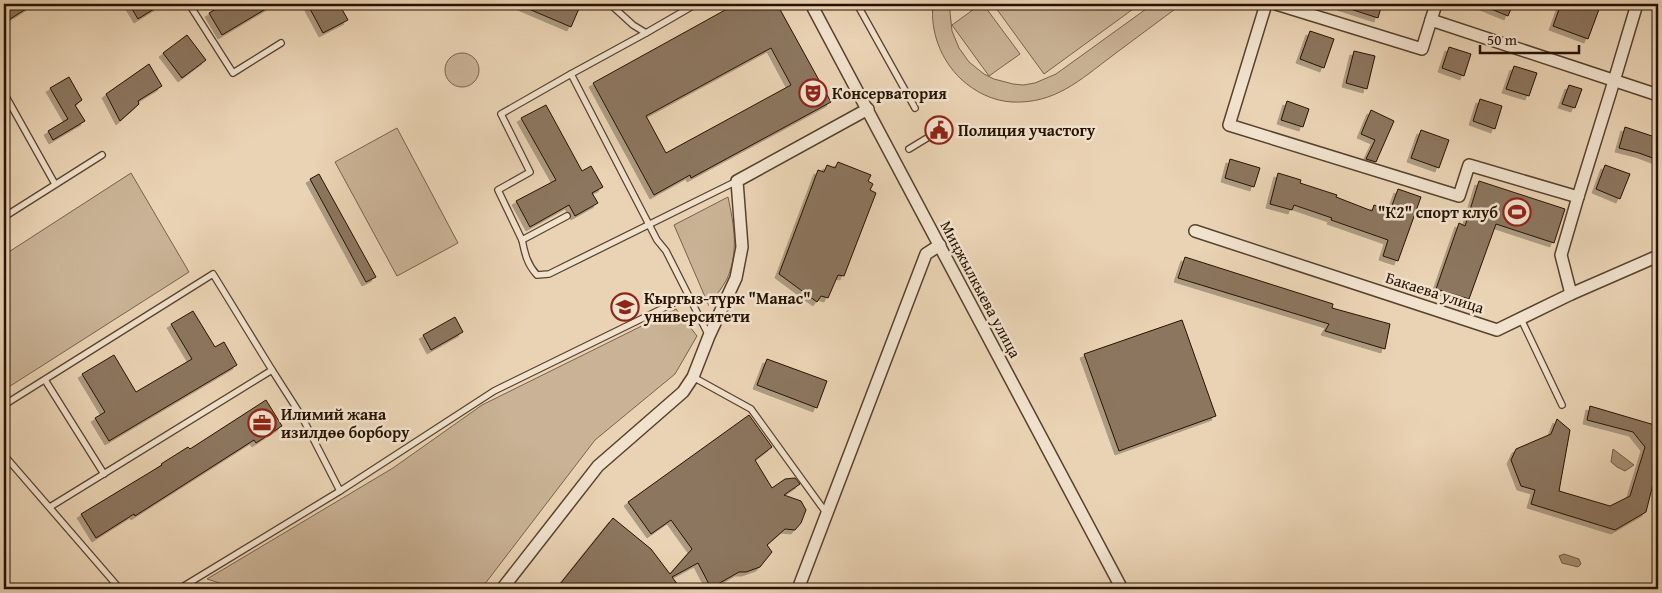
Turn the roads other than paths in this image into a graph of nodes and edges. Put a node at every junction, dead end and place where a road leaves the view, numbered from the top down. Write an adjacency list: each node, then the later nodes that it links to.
1 (189, 4): 12 (lane)
2 (610, 4): 11 (lane)
3 (696, 4): 11 (lane)
4 (812, 4): 18 (street, Миңжылкыева улица)
5 (857, 4): 17 (lane)
6 (1266, 4): 24 (street)
7 (1276, 4): 10 (street)
8 (1436, 4): 10 (street)
9 (1637, 4): 14 (street)
10 (1431, 20): 14 (street)
11 (646, 33): 13 (lane)
12 (281, 44)
13 (571, 74): 27 (lane); 29 (lane)
14 (1614, 81): 16 (street); 24 (street)
15 (4, 92): 23 (lane)
16 (1658, 94)
17 (915, 108)
18 (868, 110): 22 (street); 30 (street, Миңжылкыева улица)
19 (932, 135): 20 (lane)
20 (909, 149)
21 (102, 155): 23 (lane)
22 (737, 181): 27 (lane); 35 (street)
23 (55, 184): 26 (lane)
24 (1578, 197): 32 (street)
25 (567, 216): 29 (lane)
26 (4, 217)
27 (650, 224): 29 (lane); 33 (lane)
28 (1195, 231): 34 (street, Бакаева улица)
29 (522, 240)
30 (940, 245): 45 (street); 50 (street, Миңжылкыева улица)
31 (1658, 256): 32 (street, Бакаева улица)
32 (1571, 294): 34 (street, Бакаева улица)
33 (688, 296): 35 (lane); 43 (lane)
34 (1521, 318): 39 (lane)
35 (709, 336): 37 (street)
36 (272, 370): 38 (lane); 42 (lane); 43 (lane)
37 (693, 378): 45 (lane); 48 (street)
38 (45, 380): 40 (lane); 42 (lane)
39 (1562, 405)
40 (4, 406)
41 (4, 455): 44 (lane)
42 (104, 474): 44 (lane)
43 (340, 491): 47 (lane)
44 (50, 507): 46 (lane)
45 (827, 514): 49 (street)
46 (120, 589)
47 (179, 589)
48 (502, 589)
49 (798, 589)
50 (1122, 589)

